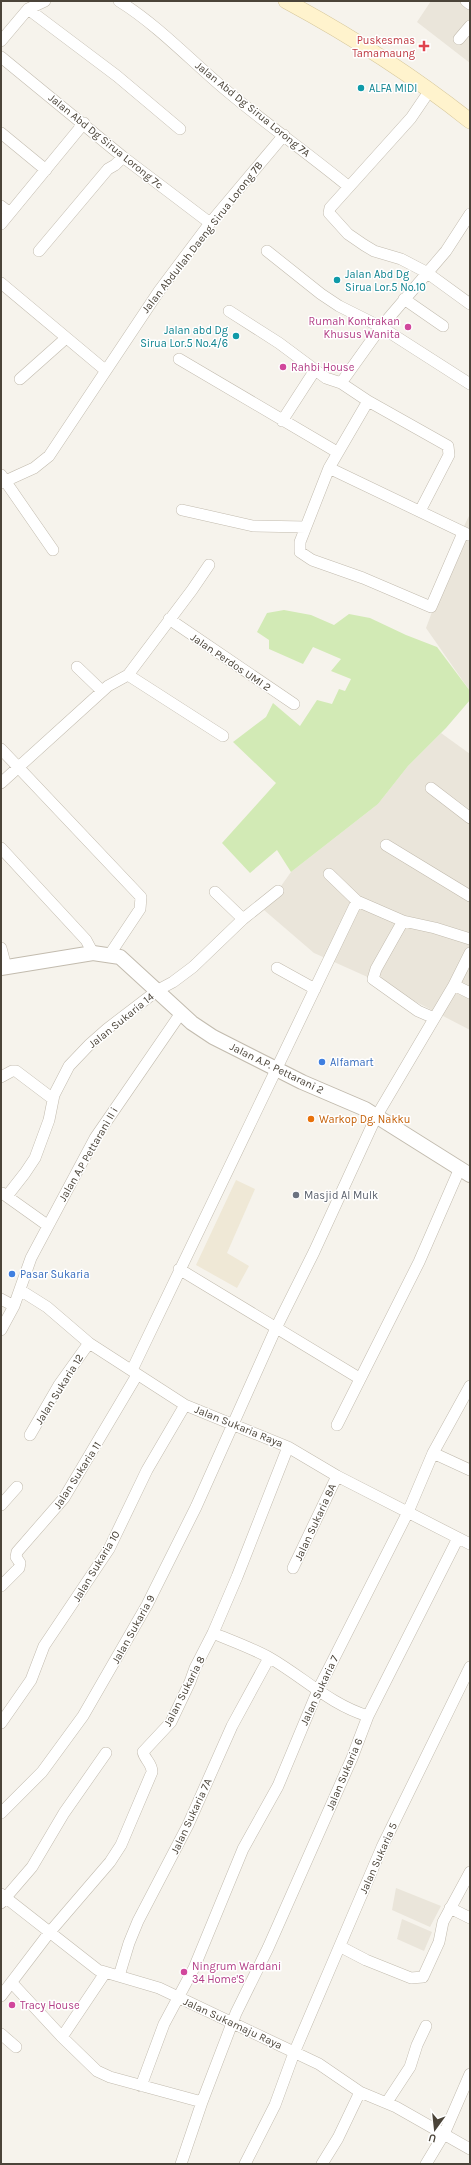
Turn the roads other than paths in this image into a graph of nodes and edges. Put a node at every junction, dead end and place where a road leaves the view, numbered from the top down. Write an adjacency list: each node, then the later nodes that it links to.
1 (46, 1): 6 (street)
2 (119, 1): 16 (street, Jalan Abd Dg Sirua Lorong 7A)
3 (286, 1): 11 (main road)
4 (466, 1): 5 (street)
5 (470, 4)
6 (28, 9): 9 (street); 14 (street)
7 (470, 26): 8 (street)
8 (459, 40)
9 (1, 41)
10 (1, 57): 13 (street, Jalan Abd Dg Sirua Lorong 7c)
11 (430, 90): 12 (main road); 19 (street)
12 (470, 121)
13 (84, 123): 17 (street, Jalan Abd Dg Sirua Lorong 7c); 18 (street)
14 (180, 129)
15 (1, 133): 18 (street)
16 (284, 135): 19 (street, Jalan Abd Dg Sirua Lorong 7A); 23 (street, Jalan Abdullah Daeng Sirua Lorong 7B)
17 (123, 156): 23 (street, Jalan Abd Dg Sirua Lorong 7c); 27 (street)
18 (46, 170): 21 (street)
19 (349, 187): 28 (street)
20 (1, 206): 21 (street)
21 (10, 213): 24 (street)
22 (470, 214): 25 (street)
23 (210, 223): 37 (street, Jalan Abdullah Daeng Sirua Lorong 7B)
24 (1, 224)
25 (467, 226): 28 (street)
26 (267, 251): 34 (street)
27 (39, 252)
28 (426, 272): 30 (street); 31 (street)
29 (1, 283): 35 (street)
30 (404, 299): 33 (street); 34 (street)
31 (470, 304)
32 (229, 310): 38 (street)
33 (443, 326)
34 (381, 327): 40 (street); 41 (street)
35 (65, 339): 37 (street); 39 (street)
36 (179, 359): 43 (street)
37 (105, 370): 46 (street, Jalan Abdullah Daeng Sirua Lorong 7B)
38 (315, 370): 40 (street); 43 (street)
39 (20, 379)
40 (342, 383): 42 (street)
41 (470, 384)
42 (368, 401): 44 (street); 48 (street)
43 (282, 421): 44 (street)
44 (337, 452): 45 (street)
45 (329, 468): 48 (street); 49 (street)
46 (2, 480): 51 (street)
47 (182, 510): 49 (street)
48 (420, 511): 50 (street)
49 (306, 527): 50 (street)
50 (467, 534)
51 (53, 550)
52 (209, 565): 53 (street)
53 (169, 620): 55 (street); 57 (street, Jalan Perdos UMI 2)
54 (77, 667): 56 (street)
55 (128, 675): 56 (street); 58 (street)
56 (102, 691): 60 (street)
57 (294, 704)
58 (223, 736)
59 (1, 749): 60 (street)
60 (18, 766): 61 (street); 77 (street)
61 (1, 783)
62 (431, 788): 63 (street)
63 (470, 818)
64 (386, 845): 69 (street)
65 (1, 848): 75 (street)
66 (329, 874): 70 (street)
67 (278, 891): 71 (street, Jalan Sukaria 14)
68 (214, 892): 71 (street)
69 (470, 896)
70 (357, 901): 72 (street); 81 (street)
71 (243, 919): 82 (street, Jalan Sukaria 14)
72 (403, 921): 73 (street); 85 (street)
73 (470, 939)
74 (1, 948): 78 (street)
75 (93, 953): 77 (street, Jalan A.P. Pettarani 2); 78 (street, Jalan A.P. Pettarani 2)
76 (470, 953): 80 (street, Jalan Sukaria 9)
77 (110, 954): 82 (street, Jalan A.P. Pettarani 2)
78 (3, 968)
79 (277, 968): 81 (street)
80 (454, 985): 83 (street); 85 (street, Jalan Sukaria 9)
81 (315, 989): 86 (street)
82 (158, 990): 84 (street, Jalan A.P. Pettarani 2); 88 (street, Jalan Sukaria 14)
83 (470, 993)
84 (181, 1013): 86 (street, Jalan A.P. Pettarani 2); 92 (street, Jalan A.P Pettarani II i)
85 (434, 1018): 89 (street, Jalan Sukaria 9)
86 (278, 1070): 89 (street, Jalan A.P. Pettarani 2); 93 (street)
87 (1, 1077): 88 (street)
88 (53, 1099): 91 (street, Jalan Sukaria 14)
89 (376, 1116): 90 (street, Jalan A.P. Pettarani 2); 97 (street, Jalan Sukaria 9)
90 (465, 1171): 101 (street)
91 (4, 1194): 92 (street)
92 (47, 1225): 94 (street, Jalan A.P Pettarani II i)
93 (179, 1269): 97 (street); 100 (street)
94 (20, 1290): 96 (street, Jalan A.P Pettarani II i); 99 (street, Jalan Sukaria Raya)
95 (1, 1300): 96 (street)
96 (14, 1306): 98 (street, Jalan A.P Pettarani II i)
97 (276, 1328): 101 (street); 104 (street, Jalan Sukaria 9)
98 (1, 1330)
99 (89, 1343): 100 (street, Jalan Sukaria Raya); 106 (street, Jalan Sukaria 12)
100 (135, 1372): 103 (street, Jalan Sukaria Raya); 117 (street, Jalan Sukaria 11)
101 (359, 1378): 105 (street)
102 (469, 1392): 108 (street, Jalan Sukaria 7)
103 (185, 1405): 104 (street, Jalan Sukaria Raya); 123 (street, Jalan Sukaria 10)
104 (234, 1424): 107 (street, Jalan Sukaria Raya); 125 (street, Jalan Sukaria 9)
105 (337, 1425)
106 (30, 1436)
107 (288, 1447): 110 (street, Jalan Sukaria Raya); 118 (street, Jalan Sukaria 8)
108 (433, 1453): 109 (street); 113 (street, Jalan Sukaria 7)
109 (470, 1470)
110 (337, 1476): 113 (street, Jalan Sukaria Raya); 116 (street, Jalan Sukaria 8A)
111 (17, 1486): 112 (street)
112 (1, 1505)
113 (408, 1512): 114 (street, Jalan Sukaria Raya); 121 (street, Jalan Sukaria 7)
114 (458, 1538): 115 (street, Jalan Sukaria Raya); 122 (street, Jalan Sukaria 6)
115 (470, 1544)
116 (293, 1568)
117 (1, 1586)
118 (213, 1633): 119 (street); 130 (street, Jalan Sukaria 8)
119 (269, 1658): 121 (street); 133 (street, Jalan Sukaria 7A)
120 (470, 1668): 131 (street, Jalan Sukaria 5)
121 (318, 1690): 122 (street); 136 (street, Jalan Sukaria 7)
122 (368, 1716): 137 (street, Jalan Sukaria 6)
123 (1, 1723)
124 (106, 1753): 127 (street)
125 (1, 1813)
126 (470, 1872): 128 (street)
127 (2, 1898): 130 (street, Jalan Sukamaju Raya)
128 (450, 1908): 129 (street); 131 (street)
129 (470, 1918)
130 (49, 1933): 132 (street, Jalan Sukamaju Raya); 134 (street)
131 (341, 1947): 142 (street, Jalan Sukaria 5)
132 (105, 1973): 133 (street, Jalan Sukamaju Raya); 140 (street)
133 (120, 1976): 136 (street, Jalan Sukamaju Raya)
134 (12, 1983): 135 (street); 140 (street)
135 (1, 1996)
136 (177, 1997): 137 (street, Jalan Sukamaju Raya); 144 (street, Jalan Sukaria 7)
137 (234, 2018): 142 (street, Jalan Sukamaju Raya); 146 (street, Jalan Sukaria 6)
138 (426, 2026): 147 (street)
139 (1, 2034): 141 (street)
140 (62, 2037): 144 (street)
141 (16, 2047)
142 (294, 2053): 145 (street, Jalan Sukamaju Raya); 151 (street, Jalan Sukaria 5)
143 (470, 2074): 148 (street)
144 (141, 2086): 146 (street)
145 (360, 2092): 147 (street, Jalan Sukamaju Raya); 152 (street)
146 (202, 2102): 150 (street, Jalan Sukaria 6)
147 (387, 2102): 148 (street, Jalan Sukamaju Raya)
148 (444, 2134): 149 (street, Jalan Sukamaju Raya); 153 (street)
149 (470, 2149)
150 (181, 2164)
151 (245, 2164)
152 (322, 2164)
153 (426, 2164)

